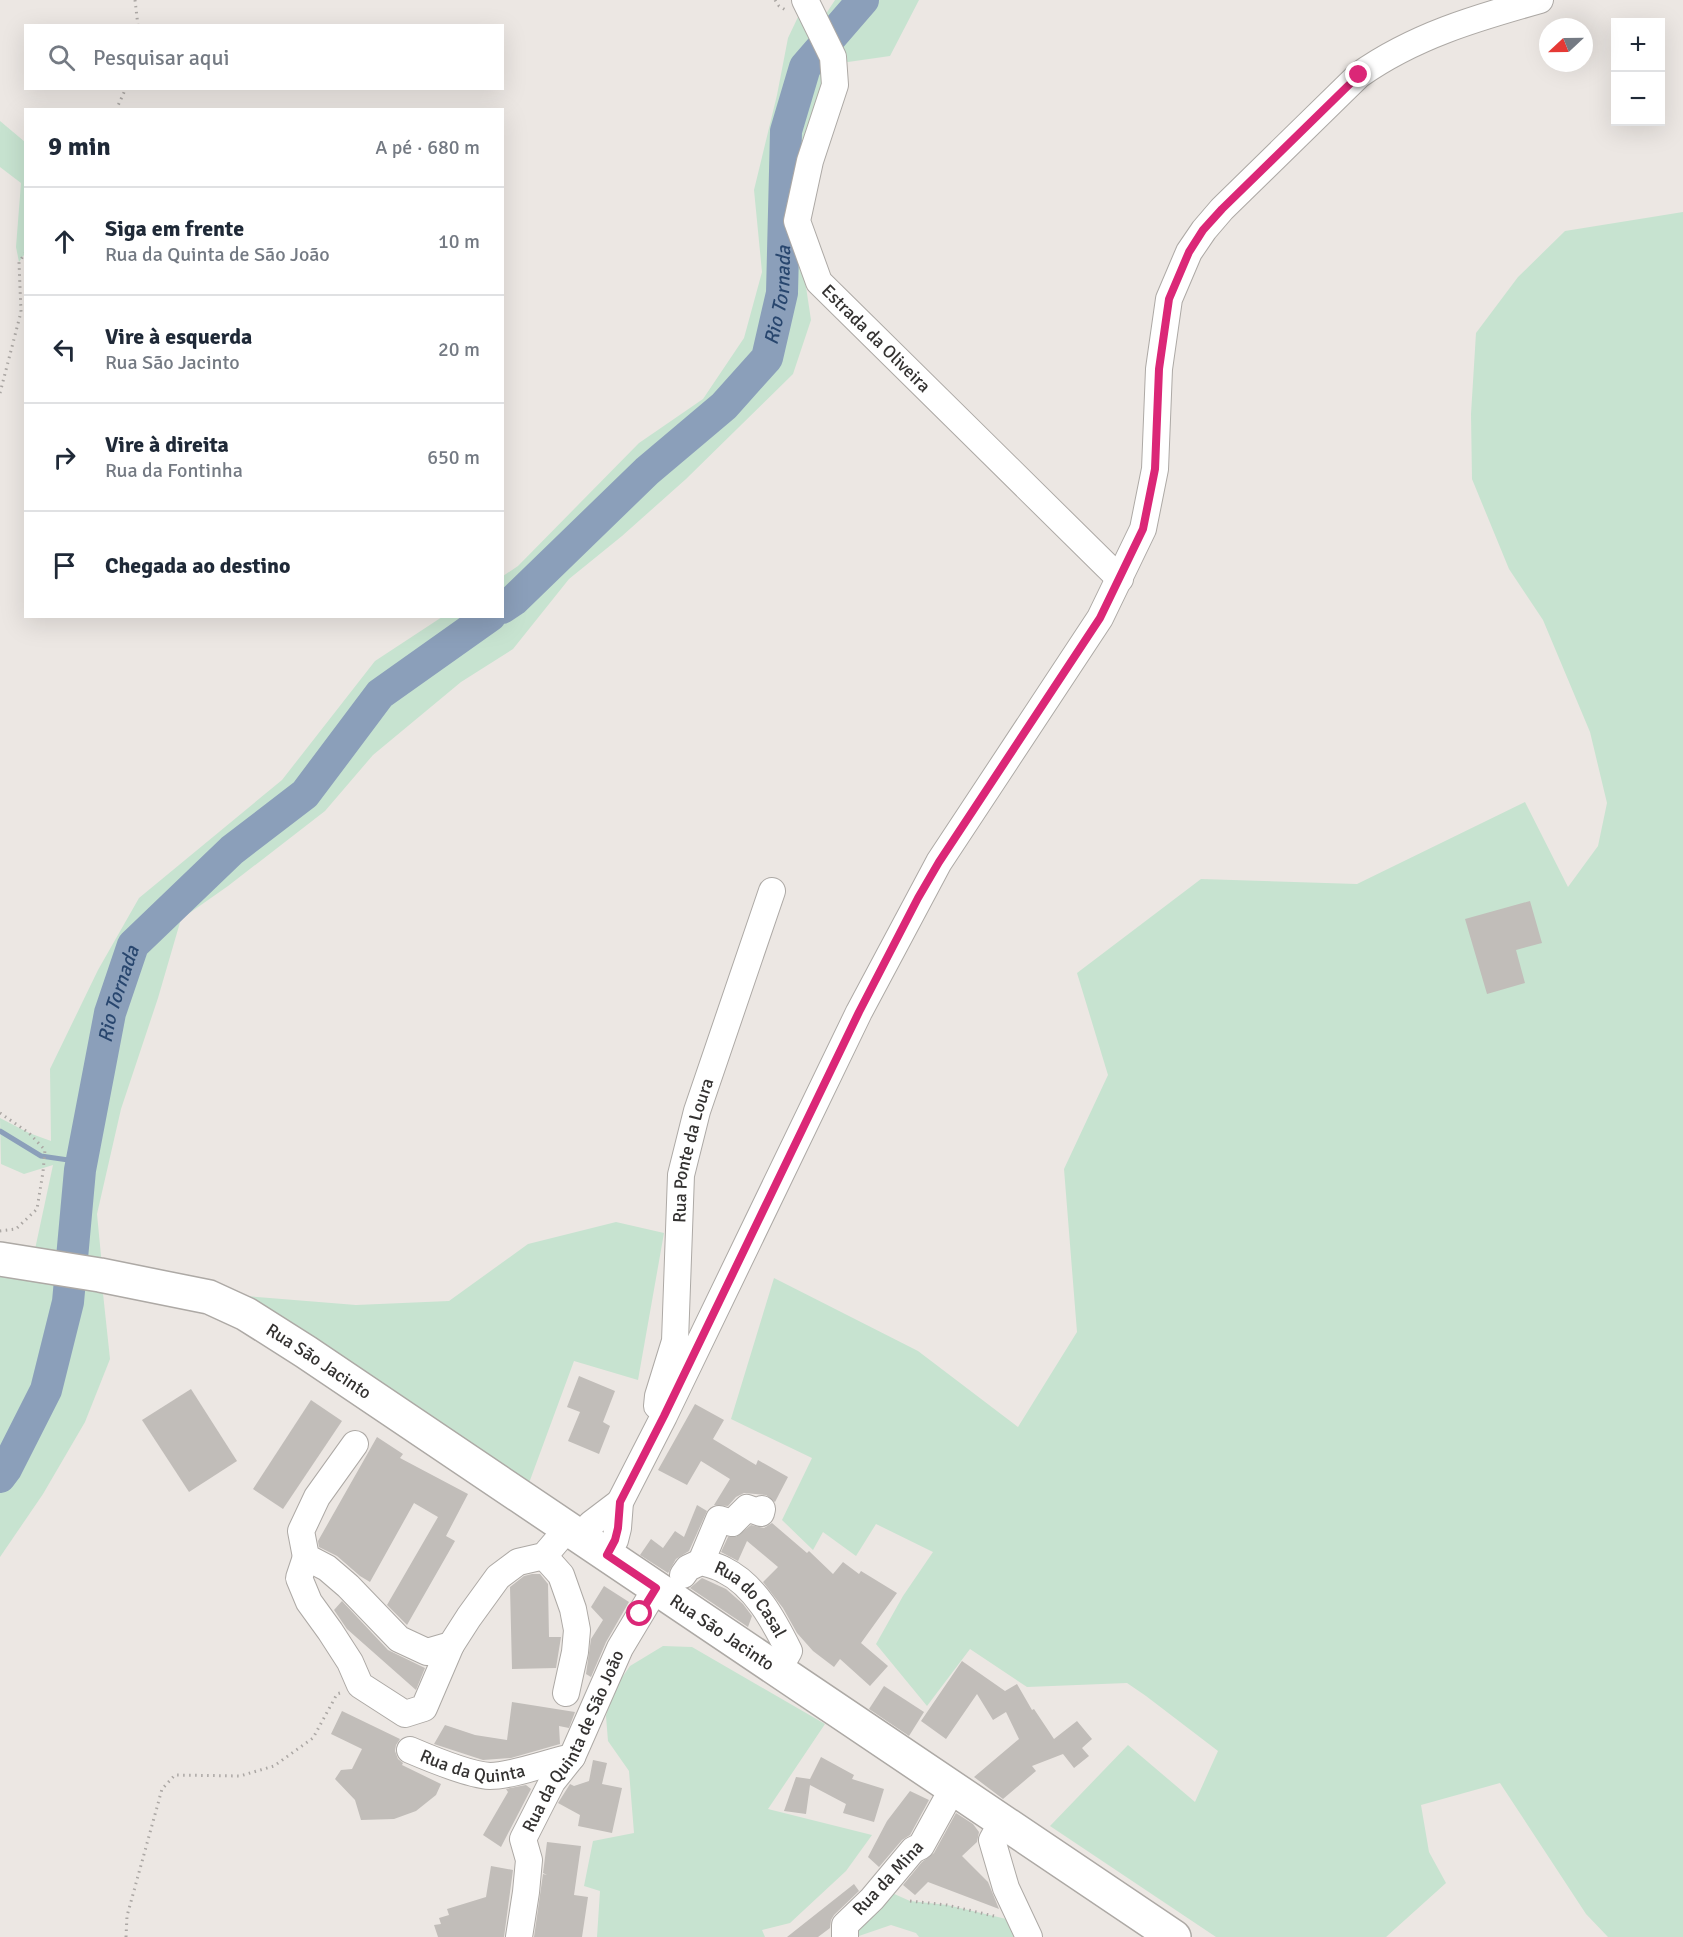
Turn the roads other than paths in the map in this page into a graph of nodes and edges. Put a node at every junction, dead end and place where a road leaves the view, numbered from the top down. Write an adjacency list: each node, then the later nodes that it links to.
1 (805, 0): 3 (street, Estrada da Oliveira)
2 (1540, 0): 3 (street)
3 (1120, 579): 6 (street)
4 (772, 891): 6 (street, Rua Ponte da Loura)
5 (0, 1259): 9 (main road, Rua São Jacinto)
6 (664, 1416): 9 (street)
7 (355, 1444): 11 (street)
8 (762, 1509): 12 (street, Rua da Quinta de São João)
9 (585, 1540): 10 (street); 12 (main road, Rua São Jacinto)
10 (544, 1556): 13 (street); 15 (street)
11 (306, 1557): 13 (street); 13 (street)
12 (680, 1575): 14 (main road, Rua São Jacinto); 14 (street, Rua do Casal); 17 (street, Rua da Quinta de São João)
13 (451, 1645)
14 (778, 1671): 18 (main road, Rua São Jacinto)
15 (566, 1693)
16 (410, 1750): 17 (street, Rua da Quinta)
17 (572, 1757): 21 (street, Rua da Quinta de São João)
18 (953, 1788): 19 (main road, Rua São Jacinto); 22 (street, Rua da Mina)
19 (1002, 1822): 20 (street); 23 (main road, Rua São Jacinto)
20 (1026, 1930)
21 (519, 1937)
22 (845, 1937)
23 (1174, 1937)

